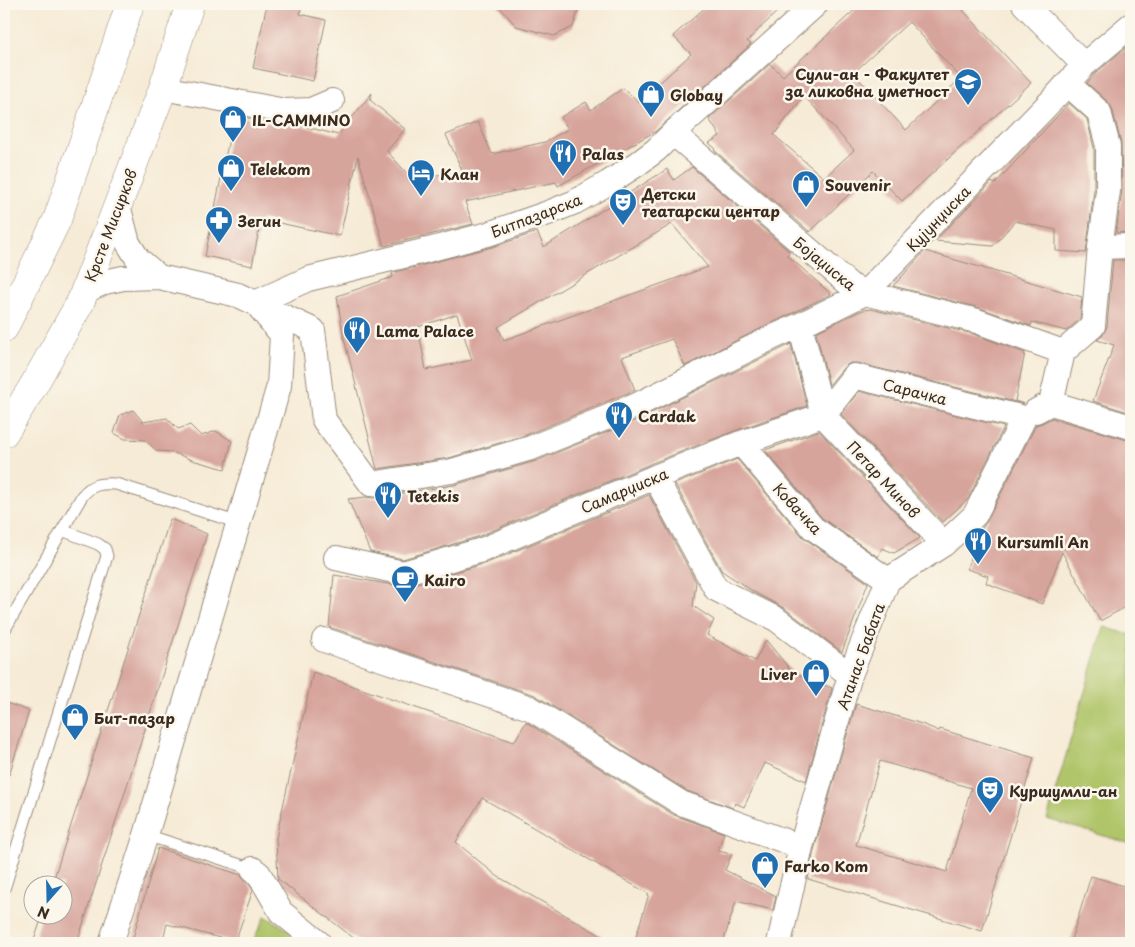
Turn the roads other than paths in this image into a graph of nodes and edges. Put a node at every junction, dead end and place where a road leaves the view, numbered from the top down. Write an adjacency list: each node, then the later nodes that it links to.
1 (130, 4): 19 (street)
2 (190, 4): 8 (street, Крсте Мисирков)
3 (816, 4): 10 (street, Битпазарска)
4 (1024, 4): 6 (street)
5 (1131, 25): 6 (street, Кујунџиска)
6 (1084, 65): 7 (street, Кујунџиска)
7 (1067, 82): 13 (street); 16 (street, Кујунџиска)
8 (163, 88): 9 (street); 11 (street, Крсте Мисирков)
9 (332, 102)
10 (673, 133): 16 (street, Бојаџиска); 17 (street, Битпазарска)
11 (118, 205): 14 (street); 15 (street, Крсте Мисирков)
12 (1131, 246): 13 (street)
13 (1100, 247): 20 (street)
14 (159, 277): 15 (street); 17 (street)
15 (85, 290): 25 (street, Крсте Мисирков)
16 (865, 293): 18 (street, Кујунџиска); 20 (street, Бојаџиска)
17 (255, 303): 18 (street, Кујунџиска); 28 (street)
18 (800, 326): 22 (street)
19 (4, 328)
20 (1063, 352): 21 (street)
21 (1051, 403): 23 (street); 24 (street)
22 (823, 415): 23 (street, Сарачка); 26 (street, Самарџиска); 30 (street, Петар Минов)
23 (1024, 418): 30 (street)
24 (1131, 427)
25 (4, 434)
26 (740, 443): 27 (street, Самарџиска); 32 (street, Ковачка)
27 (655, 477): 31 (street, Самарџиска); 35 (street)
28 (239, 523): 29 (lane); 36 (street)
29 (62, 530): 33 (lane); 39 (lane)
30 (944, 544): 32 (street)
31 (336, 558)
32 (888, 580): 35 (street, Атанас Бабата)
33 (4, 631)
34 (324, 640): 37 (street)
35 (850, 676): 37 (street, Атанас Бабата)
36 (146, 836): 38 (lane); 40 (street)
37 (801, 847): 42 (street, Атанас Бабата)
38 (253, 869): 41 (street)
39 (4, 889)
40 (110, 943)
41 (319, 943)
42 (779, 943)

